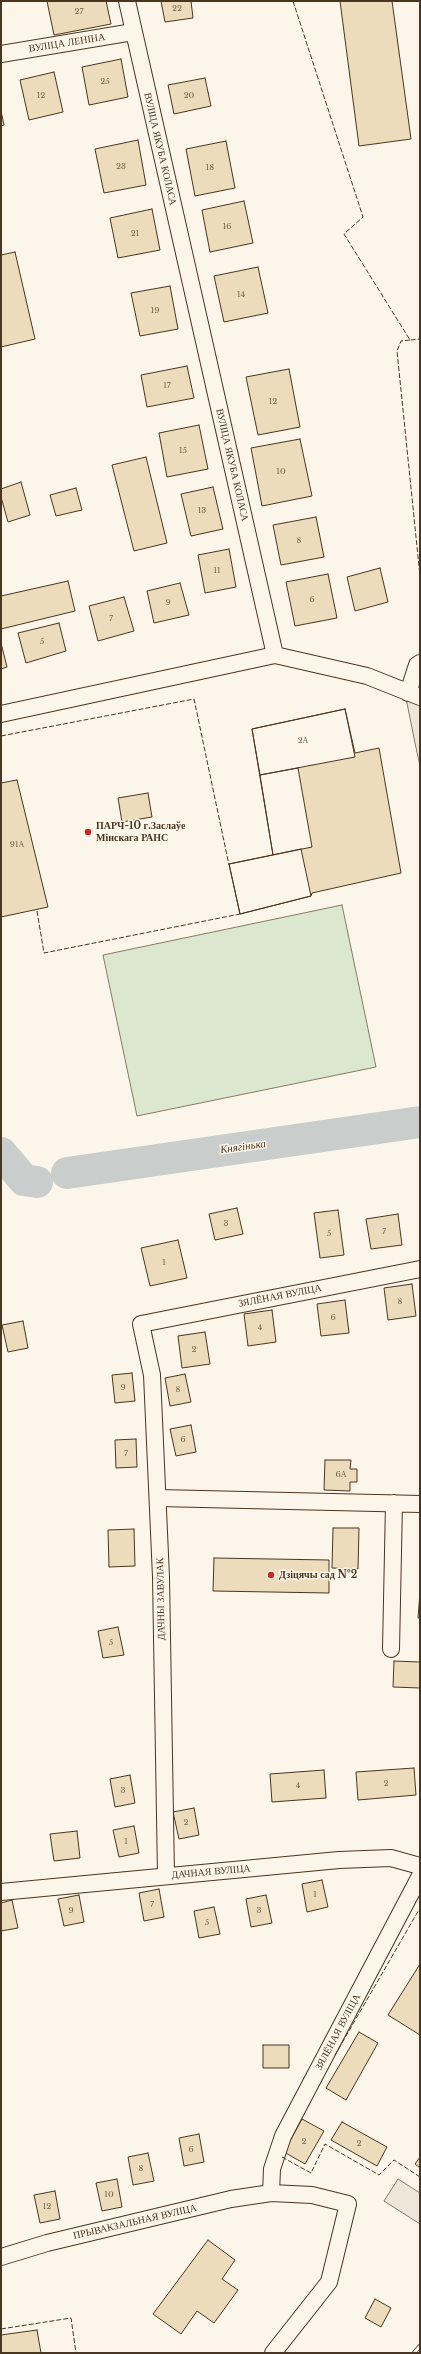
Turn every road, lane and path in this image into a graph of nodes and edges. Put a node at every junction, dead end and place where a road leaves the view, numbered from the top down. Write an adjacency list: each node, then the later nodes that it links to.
1 (127, 1): 2 (street, ВУЛІЦА ЯКУБА КОЛАСА)
2 (133, 32): 3 (street, ВУЛІЦА ЛЕНІНА); 4 (street, ВУЛІЦА ЯКУБА КОЛАСА)
3 (1, 54)
4 (275, 656): 6 (street); 7 (street)
5 (420, 663): 6 (street)
6 (414, 695)
7 (1, 714)
8 (420, 1269): 9 (street, ЗЯЛЁНАЯ ВУЛІЦА)
9 (141, 1324): 10 (street, ДАЧНЫ ЗАВУЛАК)
10 (158, 1498): 11 (street); 15 (street, ДАЧНЫ ЗАВУЛАК)
11 (394, 1503): 12 (street); 13 (street)
12 (420, 1504)
13 (391, 1649)
14 (420, 1866): 15 (street, ДАЧНАЯ ВУЛІЦА)
15 (166, 1876): 17 (street, ДАЧНАЯ ВУЛІЦА)
16 (420, 1876): 18 (street, ЗЯЛЁНАЯ ВУЛІЦА)
17 (1, 1892)
18 (271, 2193): 19 (street, ПРЫВАКЗАЛЬНАЯ ВУЛІЦА); 20 (street, ПРЫВАКЗАЛЬНАЯ ВУЛІЦА)
19 (1, 2257)
20 (273, 2353)

